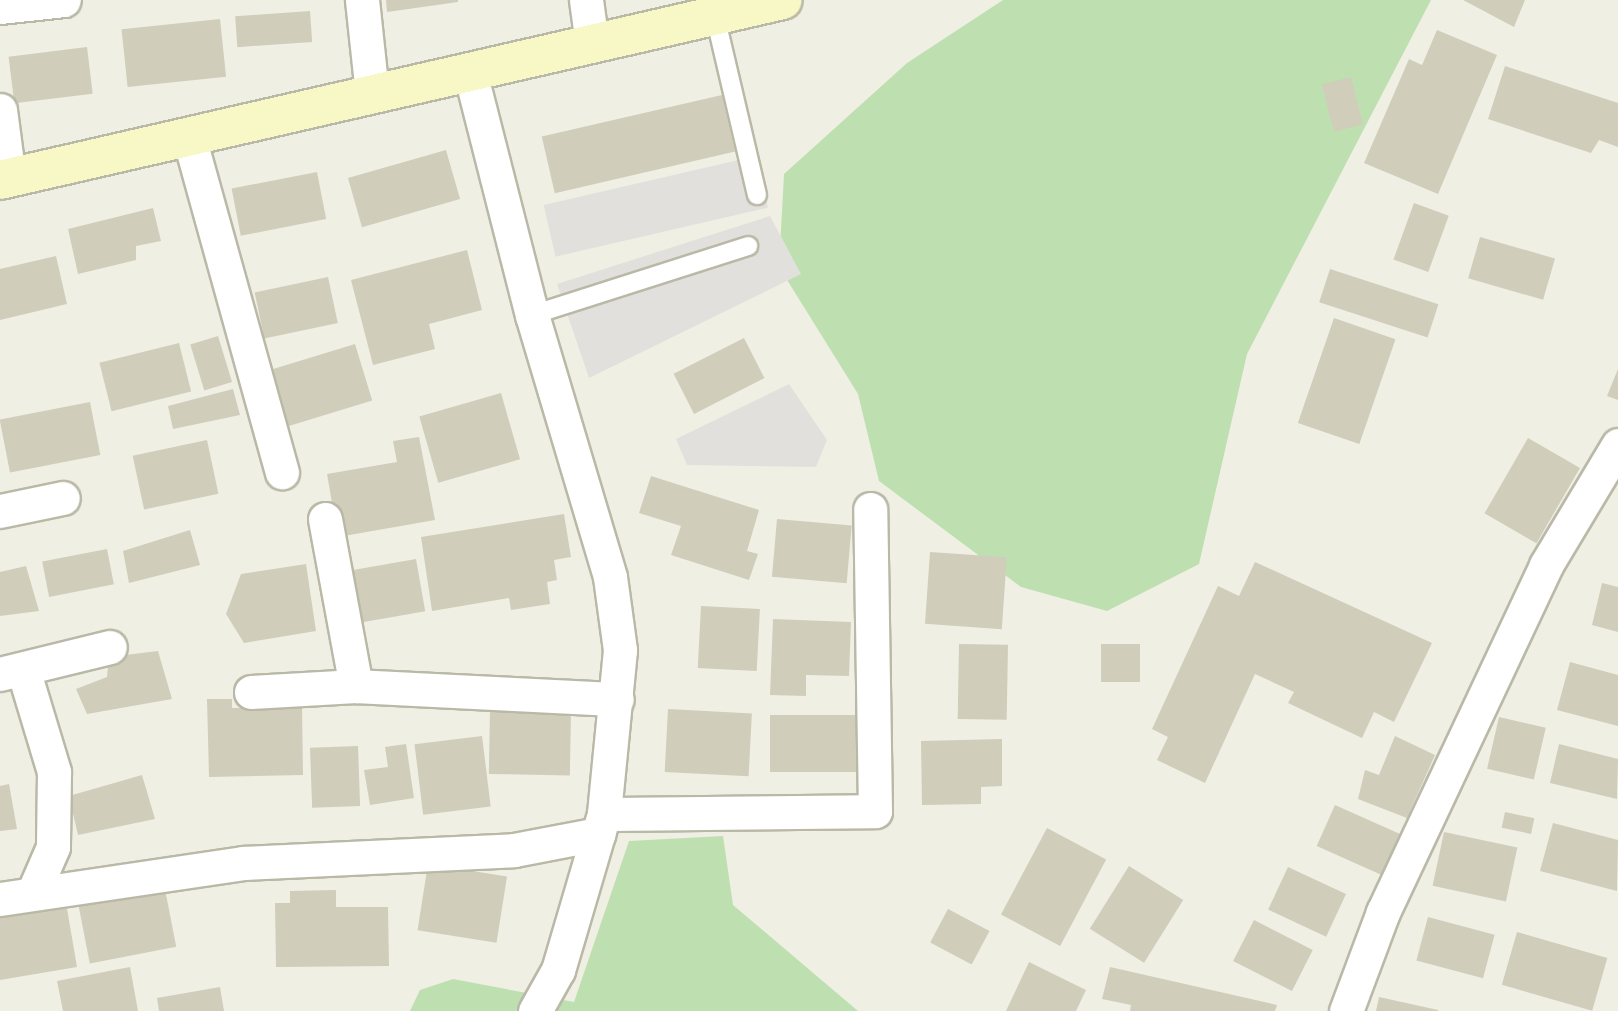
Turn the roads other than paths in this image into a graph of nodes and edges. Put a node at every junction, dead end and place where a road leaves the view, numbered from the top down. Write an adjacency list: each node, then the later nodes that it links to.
1 (64, 0): 5 (street)
2 (362, 0): 9 (street)
3 (586, 0): 7 (street)
4 (783, 0): 6 (street)
5 (0, 7)
6 (714, 8): 7 (street); 13 (lane)
7 (592, 44): 8 (street)
8 (470, 72): 9 (street); 15 (street)
9 (372, 94): 11 (street)
10 (0, 110): 12 (street)
11 (189, 136): 12 (street); 17 (street)
12 (5, 179)
13 (757, 195)
14 (748, 246): 15 (lane)
15 (532, 315): 26 (street)
16 (1618, 445): 31 (street)
17 (282, 472)
18 (63, 498): 20 (street)
19 (870, 509): 27 (street)
20 (0, 510)
21 (325, 519): 24 (street)
22 (110, 647): 23 (street)
23 (11, 672): 28 (street)
24 (356, 686): 25 (street); 26 (street)
25 (251, 692)
26 (617, 699): 27 (street)
27 (601, 824): 28 (street); 30 (street)
28 (33, 893): 29 (street)
29 (0, 899)
30 (535, 1011)
31 (1346, 1011)

